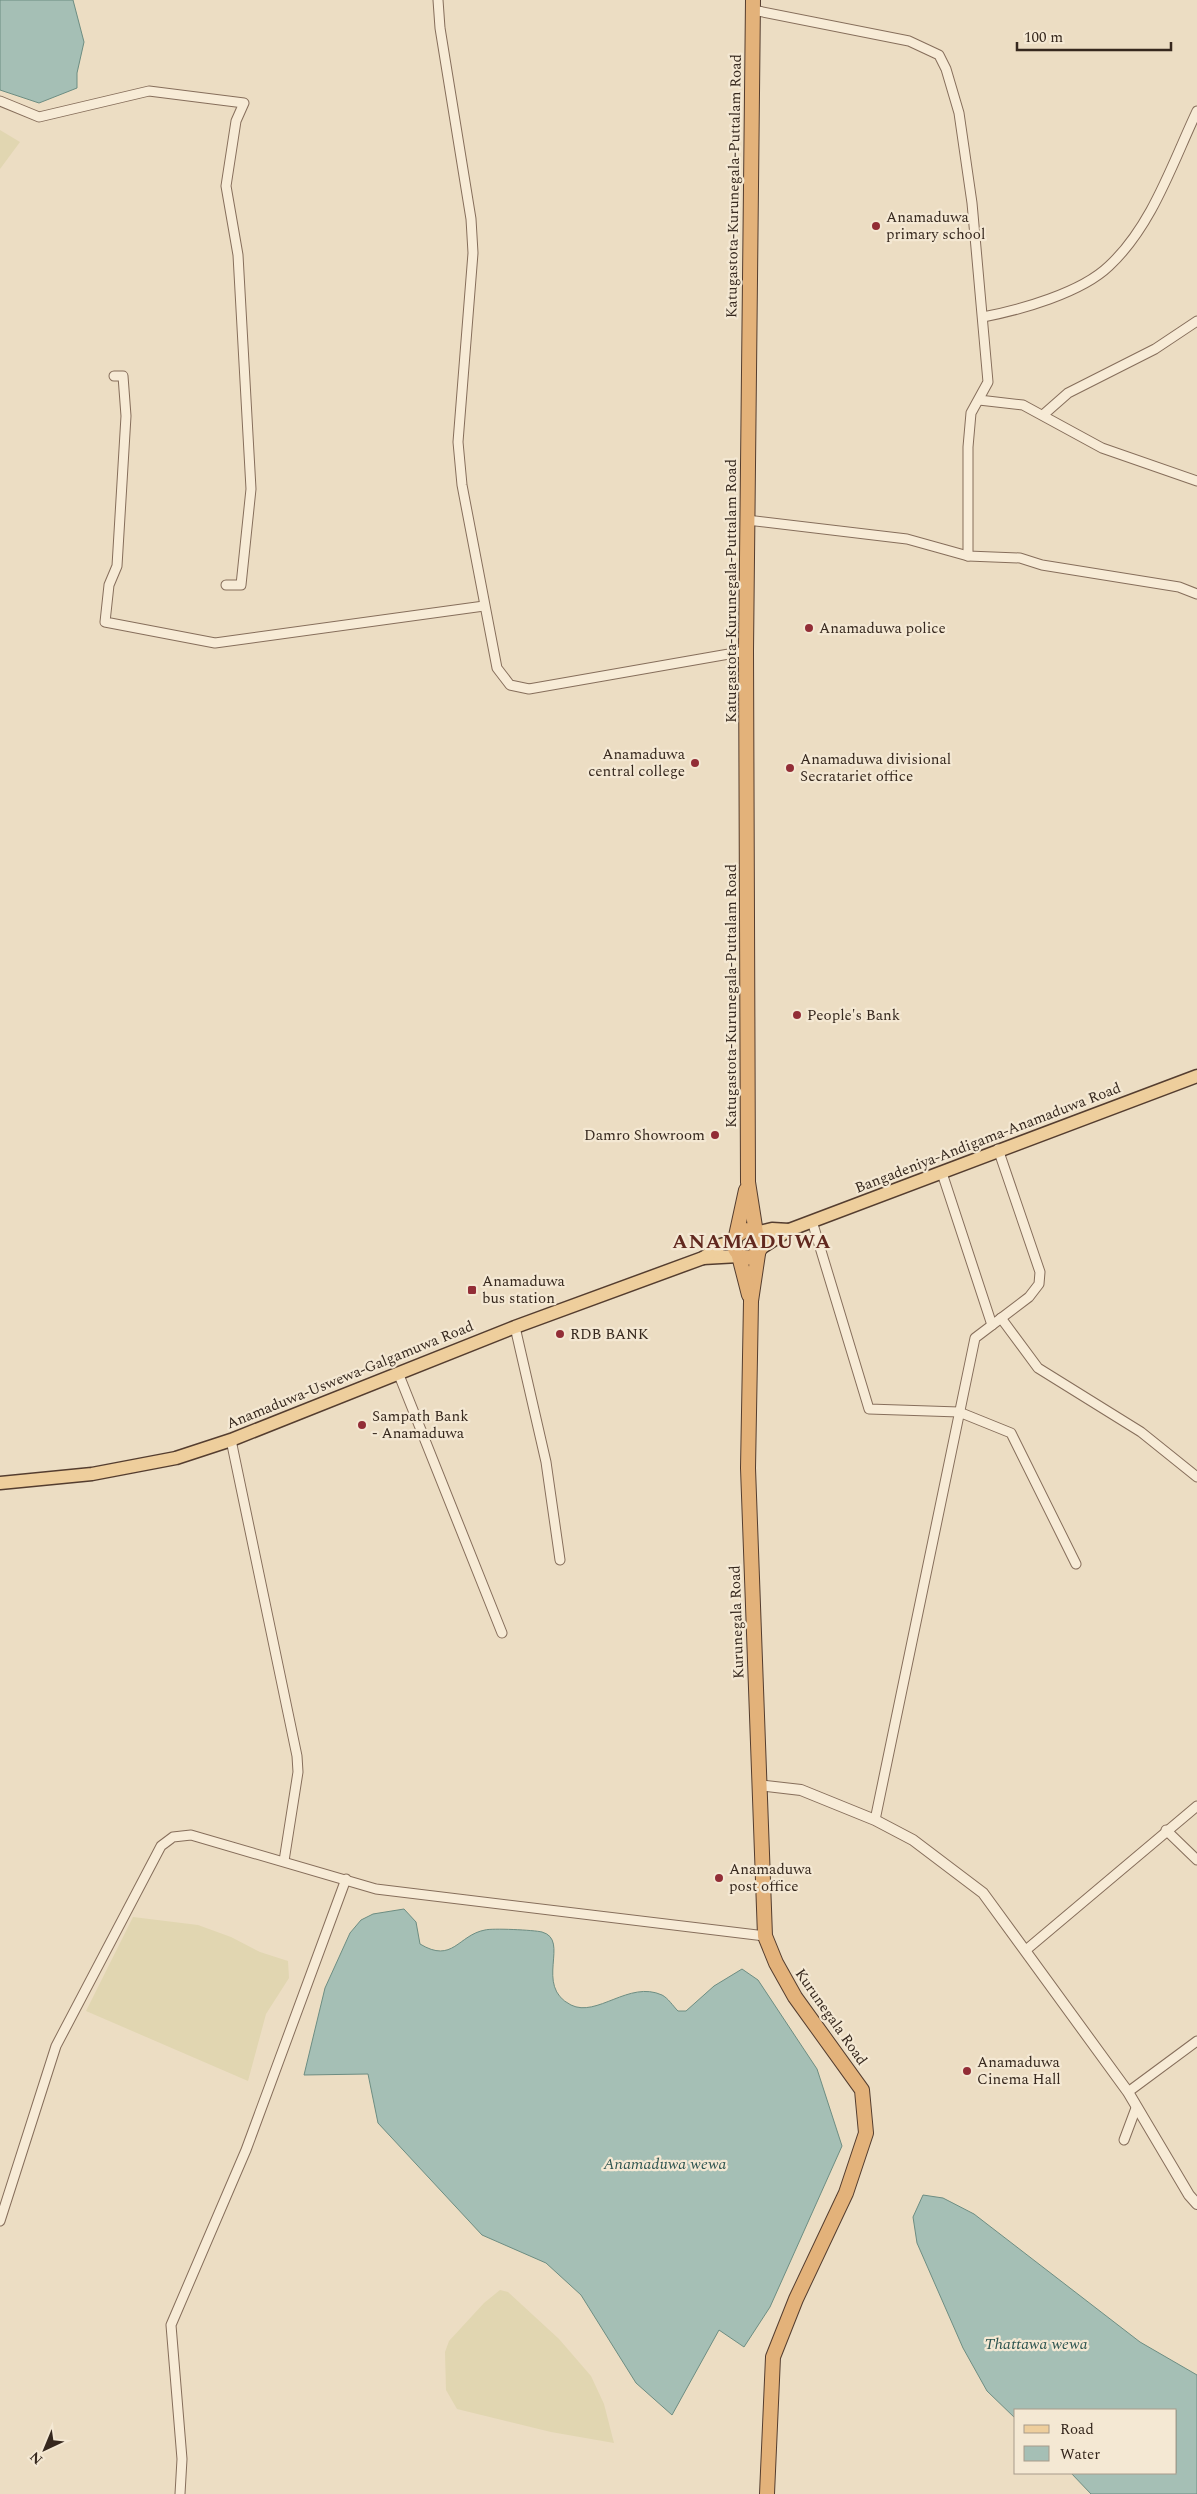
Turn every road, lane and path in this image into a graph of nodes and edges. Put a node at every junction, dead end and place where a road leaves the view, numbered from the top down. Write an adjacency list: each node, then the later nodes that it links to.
1 (438, 0): 15 (street)
2 (753, 5): 5 (street); 11 (highway, Katugastota-Kurunegala-Puttalam Road)
3 (0, 102): 13 (street)
4 (1197, 111): 5 (street)
5 (983, 317): 8 (street)
6 (1197, 321): 9 (street)
7 (114, 376): 15 (street)
8 (979, 400): 9 (street); 12 (street)
9 (1043, 415): 10 (street)
10 (1197, 480)
11 (747, 520): 12 (street); 16 (highway, Katugastota-Kurunegala-Puttalam Road)
12 (968, 556): 14 (street)
13 (226, 585)
14 (1197, 594)
15 (484, 606): 16 (street)
16 (746, 650): 20 (highway, Katugastota-Kurunegala-Puttalam Road)
17 (1197, 1076): 18 (main road, Bangadeniya-Andigama-Anamaduwa Road)
18 (998, 1149): 19 (main road, Bangadeniya-Andigama-Anamaduwa Road); 29 (street)
19 (942, 1173): 21 (main road, Bangadeniya-Andigama-Anamaduwa Road); 30 (street)
20 (748, 1182): 23 (highway, Katugastota-Kurunegala-Puttalam Road); 24 (highway, Katugastota-Kurunegala-Puttalam Road)
21 (812, 1221): 22 (main road, Bangadeniya-Andigama-Anamaduwa Road); 33 (street)
22 (790, 1230): 23 (main road, Bangadeniya-Andigama-Anamaduwa Road); 25 (main road, Bangadeniya-Andigama-Anamaduwa Road)
23 (756, 1233): 24 (highway); 25 (highway)
24 (735, 1238): 26 (highway); 27 (main road, Anamaduwa-Uswewa-Galgamuwa Road)
25 (760, 1251): 26 (highway); 28 (highway, Kurunegala Road)
26 (739, 1256): 27 (main road, Anamaduwa-Uswewa-Galgamuwa Road); 28 (highway, Kurunegala Road)
27 (703, 1258): 31 (main road, Anamaduwa-Uswewa-Galgamuwa Road)
28 (751, 1301): 40 (highway, Kurunegala Road)
29 (1002, 1318): 30 (street); 35 (street)
30 (992, 1325): 33 (street)
31 (515, 1327): 32 (main road, Anamaduwa-Uswewa-Galgamuwa Road); 37 (street)
32 (399, 1375): 34 (main road, Anamaduwa-Uswewa-Galgamuwa Road); 39 (street)
33 (959, 1412): 38 (street); 42 (street)
34 (232, 1440): 36 (main road, Anamaduwa-Uswewa-Galgamuwa Road); 45 (street)
35 (1197, 1477)
36 (0, 1483)
37 (560, 1560)
38 (1076, 1564)
39 (502, 1633)
40 (758, 1785): 42 (street); 47 (highway, Kurunegala Road)
41 (1197, 1806): 43 (street)
42 (874, 1820): 48 (street)
43 (1166, 1830): 44 (street); 48 (street)
44 (1197, 1860)
45 (284, 1861): 46 (street); 54 (street)
46 (346, 1879): 47 (street); 55 (street)
47 (765, 1936): 56 (highway, Kurunegala Road)
48 (1026, 1950): 50 (street)
49 (1197, 2041): 50 (street)
50 (1128, 2092): 51 (street)
51 (1136, 2108): 52 (street); 53 (street)
52 (1124, 2140)
53 (1197, 2204)
54 (0, 2221)
55 (180, 2494)
56 (767, 2494)

